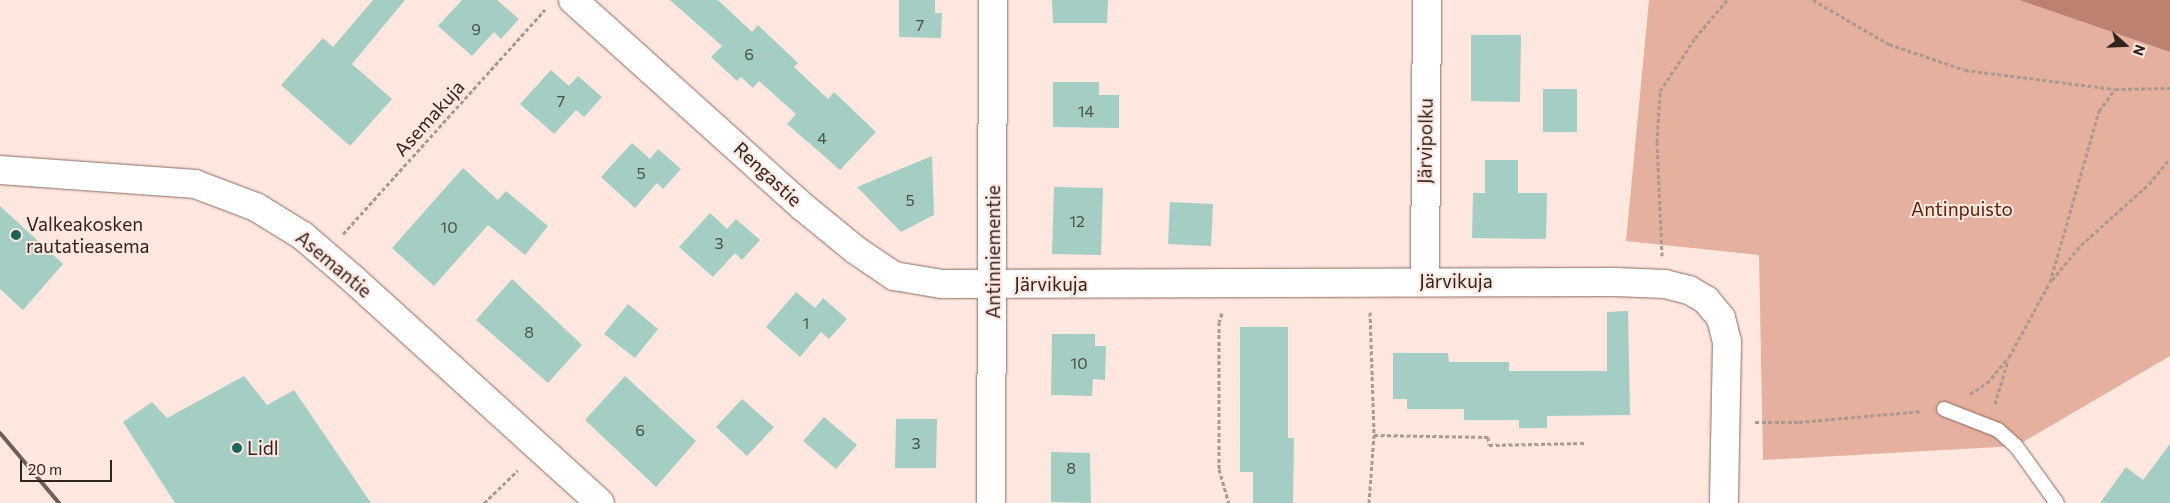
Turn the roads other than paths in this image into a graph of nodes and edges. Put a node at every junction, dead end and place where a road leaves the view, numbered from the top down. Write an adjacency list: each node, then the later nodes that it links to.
1 (573, 0): 6 (street, Rengastie)
2 (993, 0): 6 (street, Antinniementie)
3 (1427, 0): 5 (street, Järvipolku)
4 (0, 170): 8 (street, Asemantie)
5 (1425, 281): 6 (street, Järvikuja); 10 (street, Järvikuja)
6 (993, 284): 9 (street, Antinniementie)
7 (1944, 409): 11 (lane)
8 (600, 503)
9 (991, 503)
10 (1724, 503)
11 (2057, 503)

